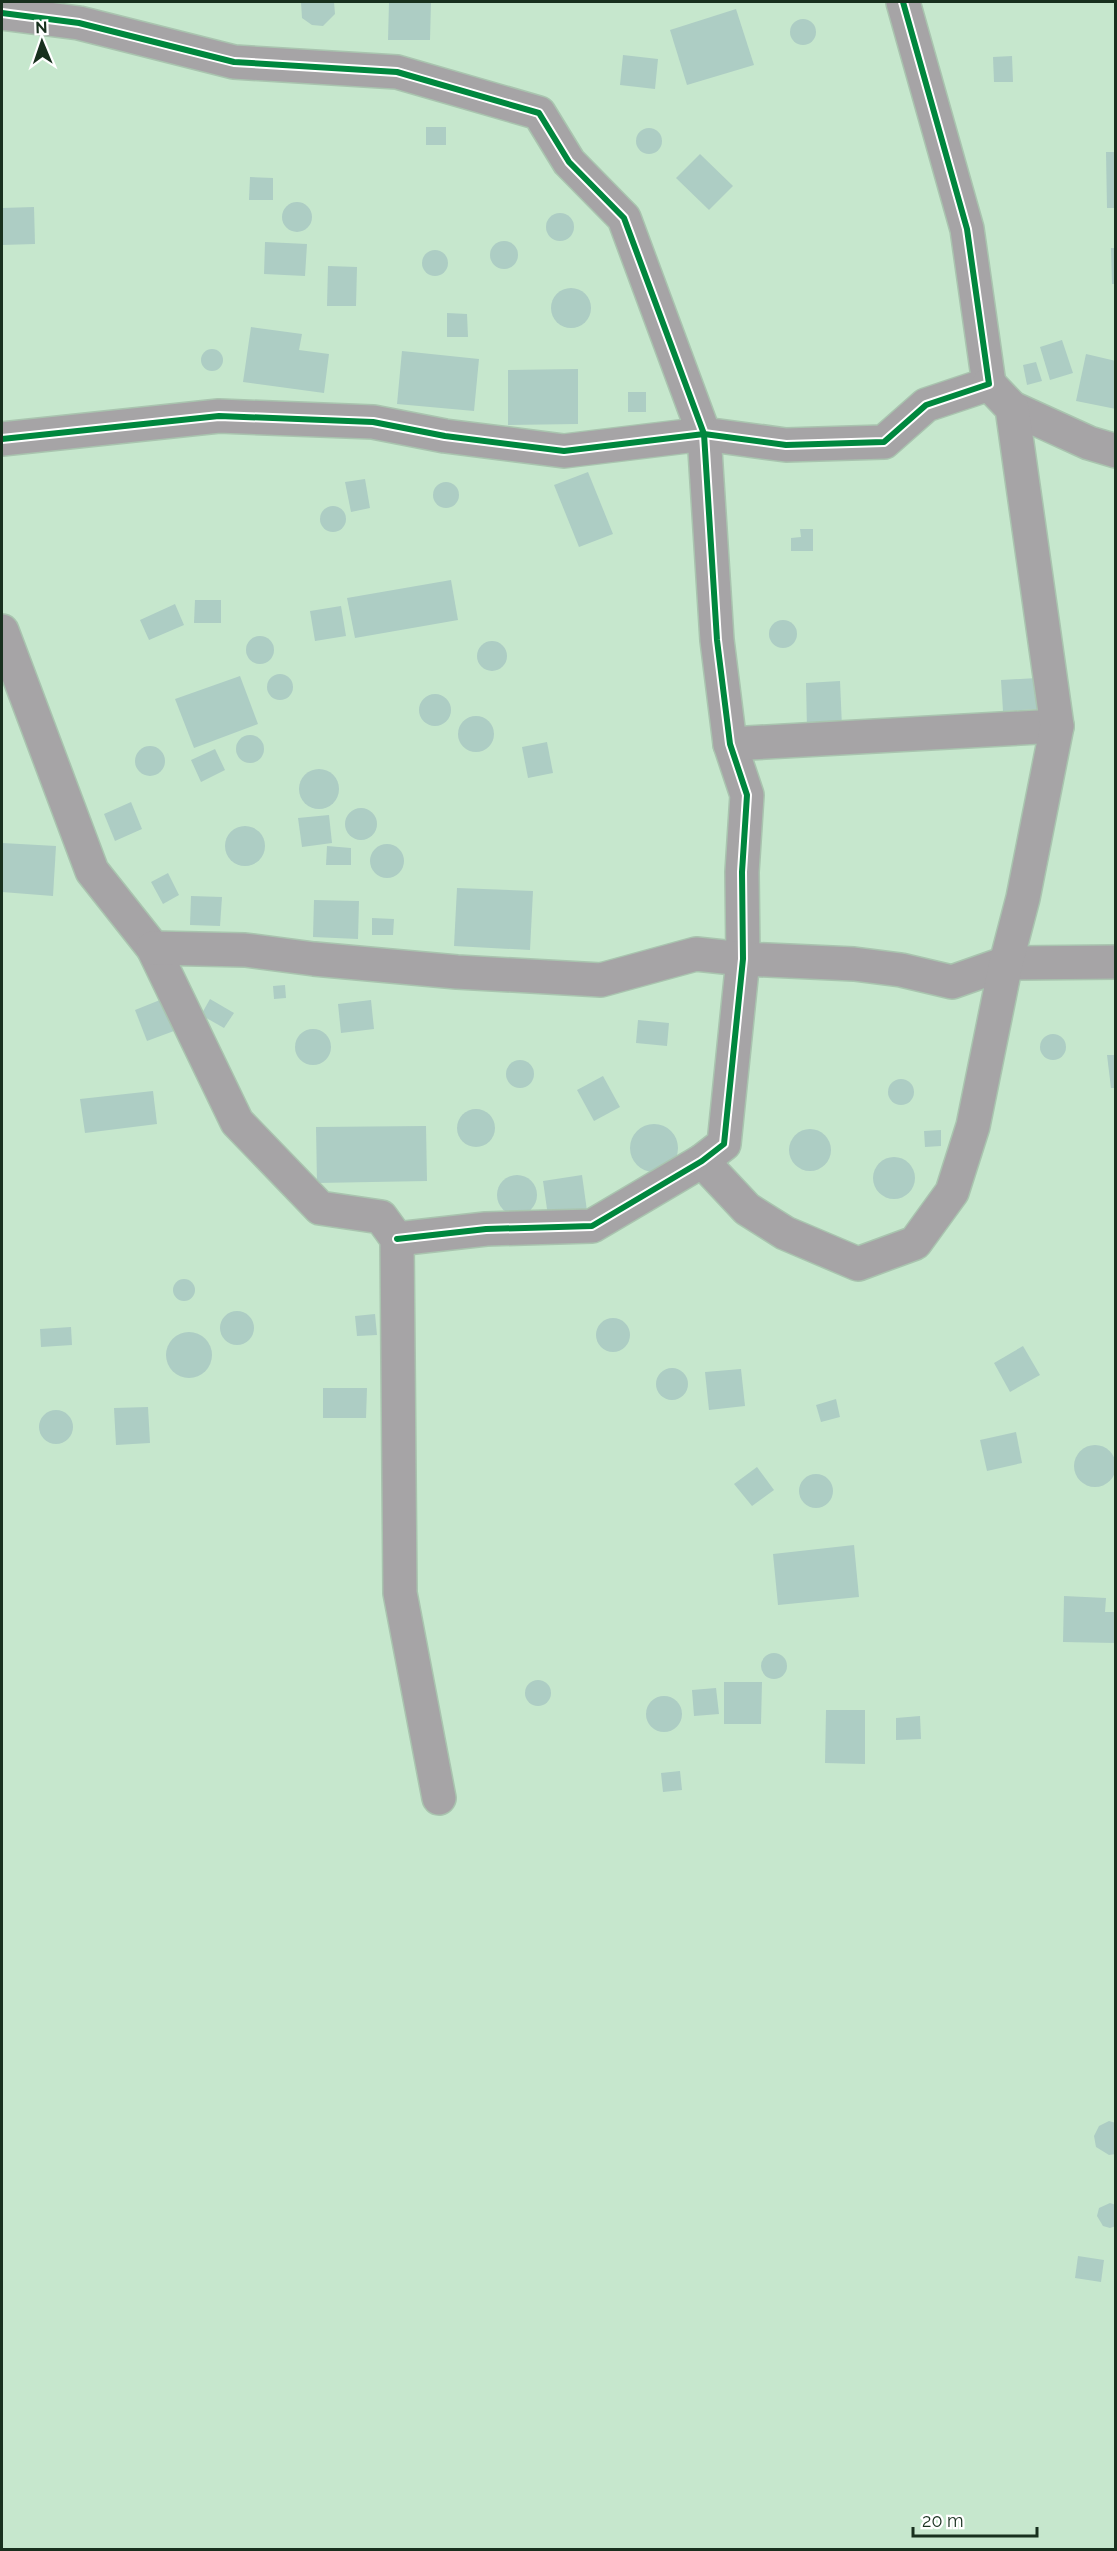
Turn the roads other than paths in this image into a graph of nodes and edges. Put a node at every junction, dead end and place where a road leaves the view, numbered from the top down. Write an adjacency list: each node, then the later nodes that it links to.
1 (903, 2): 3 (street)
2 (2, 13): 5 (street)
3 (989, 384): 4 (street); 5 (street)
4 (1012, 408): 7 (street); 9 (street)
5 (704, 434): 6 (street); 10 (street)
6 (2, 439)
7 (1116, 452)
8 (2, 632): 11 (street)
9 (1057, 726): 10 (street); 14 (street)
10 (730, 744): 12 (street)
11 (153, 948): 12 (street); 16 (street)
12 (743, 959): 14 (street); 15 (street)
13 (1116, 962): 14 (street)
14 (1006, 963): 15 (street)
15 (702, 1161): 16 (street)
16 (398, 1239): 17 (street)
17 (439, 1798)

